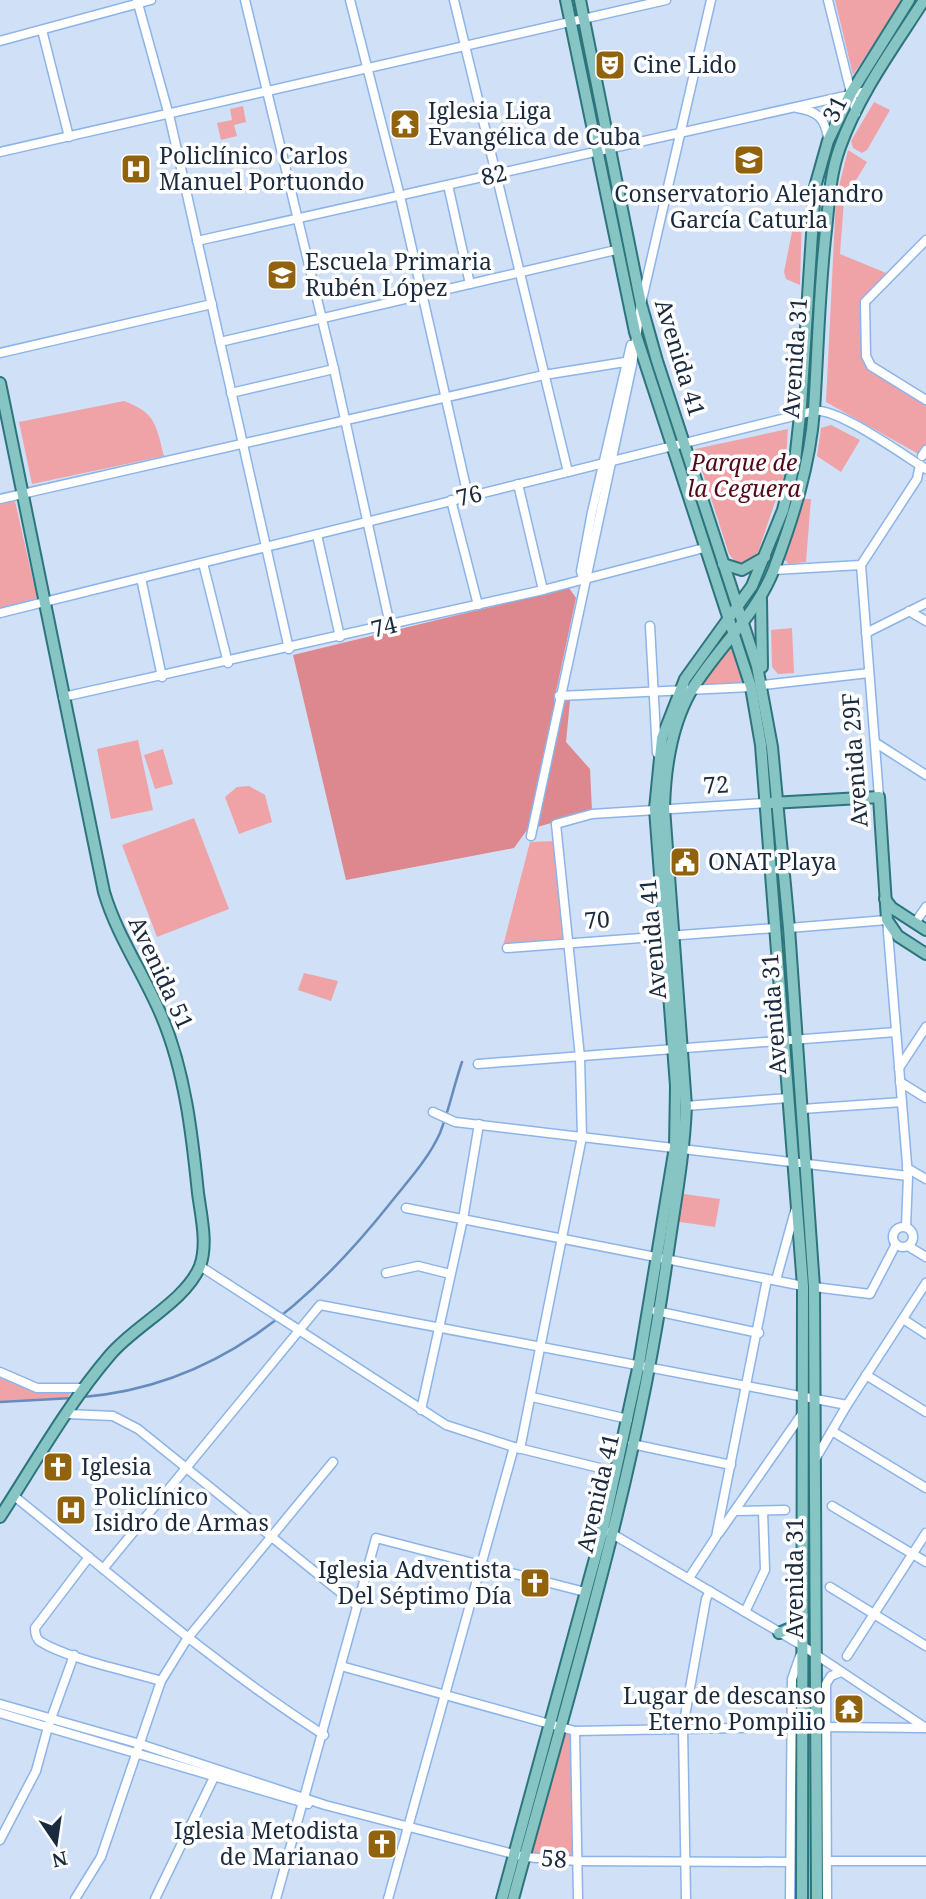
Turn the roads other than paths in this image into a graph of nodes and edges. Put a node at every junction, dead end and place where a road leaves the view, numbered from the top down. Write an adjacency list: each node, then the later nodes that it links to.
1 (150, 0): 12 (street)
2 (245, 0): 21 (street)
3 (350, 0): 19 (street)
4 (454, 0): 18 (street)
5 (566, 0): 15 (main road, Avenida 41)
6 (580, 0): 14 (main road, Avenida 41)
7 (666, 0): 13 (street)
8 (710, 0): 26 (street)
9 (828, 0): 22 (street)
10 (909, 0): 22 (main road, Avenida 31)
11 (924, 0): 20 (main road)
12 (138, 2): 16 (street); 25 (street)
13 (646, 2): 14 (street)
14 (583, 20): 15 (street); 30 (main road, Avenida 41)
15 (571, 22): 18 (street); 31 (main road, Avenida 41)
16 (42, 30): 17 (street); 27 (street)
17 (0, 41)
18 (466, 46): 19 (street); 33 (street)
19 (369, 69): 21 (street); 35 (street)
20 (867, 91): 22 (street, 82); 24 (main road, 31)
21 (267, 93): 25 (street); 36 (street)
22 (850, 93): 23 (street, 82); 24 (street); 28 (main road, Avenida 31)
23 (791, 107): 26 (street, 82); 28 (street)
24 (856, 113): 29 (main road, 31)
25 (169, 115): 27 (street); 38 (street)
26 (682, 131): 30 (street, 82); 44 (street)
27 (69, 137): 32 (street)
28 (828, 141): 56 (main road, Avenida 31)
29 (840, 146): 57 (main road, Avenida 31)
30 (608, 148): 31 (street, 82); 44 (main road, Avenida 41)
31 (597, 151): 33 (street, 82); 39 (main road, Avenida 41)
32 (0, 152)
33 (498, 174): 34 (street, 82); 40 (street)
34 (448, 185): 35 (street, 82); 41 (street)
35 (400, 196): 36 (street, 82); 42 (street)
36 (297, 217): 38 (street, 82); 45 (street)
37 (926, 240): 55 (street)
38 (197, 241): 43 (street)
39 (616, 250): 40 (street); 46 (main road, Avenida 41)
40 (522, 273): 41 (street); 51 (street)
41 (470, 284): 42 (street)
42 (422, 295): 45 (street); 54 (street)
43 (212, 304): 47 (street); 48 (street)
44 (641, 304): 46 (street); 59 (main road, Avenida 41)
45 (321, 318): 47 (street); 50 (street)
46 (635, 332): 49 (street); 61 (main road, Avenida 41); 63 (street)
47 (220, 342): 53 (street)
48 (0, 353)
49 (625, 362): 51 (street); 63 (street)
50 (334, 369): 53 (street); 58 (street)
51 (544, 375): 54 (street); 64 (street)
52 (0, 383): 66 (main road, Avenida 51)
53 (231, 393): 60 (street)
54 (445, 398): 58 (street); 67 (street)
55 (926, 400)
56 (801, 410): 57 (street, 76); 59 (street, 76); 74 (main road, Avenida 31)
57 (814, 411): 62 (street); 78 (main road, Avenida 31)
58 (345, 421): 60 (street); 70 (street)
59 (683, 443): 61 (street, 76); 76 (main road, Avenida 41)
60 (243, 445): 66 (street); 72 (street)
61 (670, 446): 63 (street, 76); 73 (main road, Avenida 41)
62 (923, 460): 77 (street)
63 (607, 463): 64 (street, 76); 80 (street)
64 (568, 472): 65 (street, 76)
65 (518, 484): 67 (street, 76); 81 (street)
66 (21, 494): 68 (street); 83 (main road, Avenida 51)
67 (468, 496): 69 (street, 76)
68 (0, 499)
69 (452, 500): 70 (street, 76); 85 (street)
70 (367, 522): 71 (street, 76); 92 (street)
71 (317, 535): 72 (street, 76); 96 (street)
72 (266, 548): 75 (street, 76); 97 (street)
73 (704, 548): 80 (street, 74); 89 (main road, Avenida 41)
74 (765, 557): 76 (main road); 86 (main road, Avenida 31)
75 (202, 563): 79 (street, 76); 98 (street)
76 (723, 564): 86 (main road, Avenida 41)
77 (861, 565): 78 (street); 94 (street, Avenida 29F)
78 (774, 570): 82 (main road, Avenida 31)
79 (141, 578): 83 (street, 76); 100 (street)
80 (584, 581): 81 (street, 74); 106 (street)
81 (543, 590): 85 (street, 74)
82 (761, 596): 91 (main road, Avenida 31); 101 (main road)
83 (45, 602): 88 (street, 76); 107 (main road, Avenida 51)
84 (926, 603): 87 (street)
85 (478, 605): 92 (street, 74)
86 (738, 608): 89 (main road, Avenida 31); 91 (main road, Avenida 41)
87 (909, 611): 90 (street); 94 (street)
88 (0, 613)
89 (729, 621): 95 (main road, Avenida 31); 104 (main road, Avenida 41)
90 (926, 621)
91 (743, 624): 95 (main road, Avenida 41); 101 (main road, Avenida 31)
92 (390, 625): 96 (street, 74)
93 (650, 626): 105 (street)
94 (866, 633): 99 (street, Avenida 29F)
95 (734, 635): 102 (main road, Avenida 31); 103 (main road, Avenida 41)
96 (340, 637): 97 (street, 74)
97 (289, 649): 98 (street, 74)
98 (228, 663): 100 (street, 74)
99 (869, 673): 101 (street); 108 (street, Avenida 29F)
100 (162, 677): 107 (street, 74)
101 (763, 685): 112 (main road, Avenida 31)
102 (751, 687): 103 (street); 112 (main road, Avenida 31)
103 (692, 690): 104 (street); 113 (main road, Avenida 41)
104 (679, 691): 105 (street); 109 (main road, Avenida 41)
105 (653, 692): 106 (street); 109 (street)
106 (559, 696): 114 (street)
107 (63, 697): 158 (main road, Avenida 51)
108 (876, 743): 110 (street); 111 (street, Avenida 29F)
109 (658, 762): 113 (main road, Avenida 41)
110 (926, 775)
111 (879, 797): 112 (main road, 72); 115 (main road, Avenida 29F)
112 (772, 803): 113 (street, 72); 120 (main road, Avenida 31); 121 (main road, Avenida 31)
113 (659, 809): 123 (main road, Avenida 41); 124 (street, 72)
114 (531, 835)
115 (885, 899): 117 (main road); 118 (main road, Avenida 29F)
116 (926, 907): 119 (street)
117 (901, 915): 118 (main road); 119 (main road)
118 (887, 920): 120 (street); 126 (main road); 128 (street, Avenida 29F)
119 (915, 923): 122 (main road)
120 (789, 928): 129 (main road, Avenida 31)
121 (775, 929): 123 (street, 70); 130 (main road, Avenida 31)
122 (926, 930)
123 (668, 936): 124 (street, 70); 131 (main road, Avenida 41)
124 (569, 943): 125 (street, 70); 132 (street)
125 (507, 948)
126 (926, 954)
127 (926, 1027): 134 (street)
128 (896, 1032): 129 (street); 134 (street, Avenida 29F)
129 (797, 1040): 130 (street); 140 (main road, Avenida 31)
130 (783, 1041): 131 (street); 136 (main road, Avenida 31)
131 (678, 1049): 132 (street); 139 (main road, Avenida 41); 144 (main road, Avenida 41)
132 (580, 1057): 133 (street); 143 (street)
133 (478, 1064)
134 (899, 1068): 135 (street, Avenida 29F)
135 (900, 1082): 137 (street); 138 (street, Avenida 29F)
136 (788, 1098): 139 (street); 145 (main road, Avenida 31)
137 (926, 1098)
138 (902, 1102): 140 (street); 147 (street, Avenida 29F)
139 (686, 1106): 144 (main road, Avenida 41)
140 (802, 1109): 146 (main road, Avenida 31)
141 (433, 1112): 142 (street)
142 (479, 1124): 143 (street); 151 (street)
143 (582, 1137): 144 (street); 153 (street)
144 (679, 1148): 145 (street); 156 (main road, Avenida 41)
145 (794, 1163): 146 (street); 149 (main road, Avenida 31)
146 (806, 1164): 147 (street); 163 (main road, Avenida 31)
147 (908, 1172): 148 (street); 152 (street, Avenida 29F)
148 (926, 1179)
149 (797, 1205): 161 (street); 163 (main road, Avenida 31)
150 (406, 1208): 151 (street)
151 (463, 1219): 153 (street); 160 (street)
152 (905, 1227): 154 (street); 155 (street)
153 (562, 1240): 156 (street); 170 (street)
154 (896, 1244): 155 (street); 163 (street)
155 (908, 1246): 157 (street)
156 (662, 1257): 161 (street); 164 (main road, Avenida 41)
157 (926, 1257)
158 (200, 1266): 167 (street); 175 (main road)
159 (386, 1273): 160 (street)
160 (450, 1274): 166 (street)
161 (772, 1279): 163 (street); 168 (street)
162 (926, 1283): 165 (street)
163 (809, 1286): 177 (main road, Avenida 31)
164 (655, 1311): 168 (street); 171 (main road, Avenida 41)
165 (902, 1319): 169 (street); 173 (street)
166 (438, 1328): 167 (street); 170 (street); 180 (street)
167 (300, 1331): 180 (street); 190 (street)
168 (759, 1333): 174 (street)
169 (926, 1334)
170 (542, 1345): 171 (street); 176 (street)
171 (644, 1365): 174 (street); 183 (main road, Avenida 41); 185 (main road, Avenida 41)
172 (0, 1372): 175 (street)
173 (866, 1375): 178 (street); 182 (street)
174 (748, 1385): 177 (street); 189 (street)
175 (85, 1388): 179 (main road)
176 (532, 1397): 183 (street); 186 (street)
177 (810, 1398): 178 (street); 181 (main road, Avenida 31); 187 (main road, Avenida 31)
178 (846, 1405): 184 (street)
179 (70, 1410): 190 (street); 193 (main road)
180 (421, 1410): 186 (street)
181 (804, 1412): 196 (street); 215 (main road, Avenida 31)
182 (926, 1412)
183 (628, 1419): 191 (main road, Avenida 41)
184 (832, 1431): 187 (street); 192 (street)
185 (632, 1444): 189 (street); 199 (main road, Avenida 41)
186 (517, 1448): 191 (street); 206 (street)
187 (816, 1458): 221 (main road, Avenida 31)
188 (332, 1462): 201 (street)
189 (731, 1465): 202 (street)
190 (186, 1468): 201 (street); 207 (street)
191 (616, 1472): 199 (main road, Avenida 41)
192 (926, 1489)
193 (14, 1496): 198 (main road); 204 (street)
194 (832, 1506): 203 (street)
195 (785, 1510): 197 (street)
196 (735, 1511): 197 (street); 202 (street)
197 (763, 1511): 213 (street)
198 (0, 1517)
199 (607, 1532): 208 (street); 211 (main road, Avenida 41); 230 (main road, Avenida 41)
200 (926, 1533): 203 (street)
201 (272, 1535): 212 (street); 217 (street)
202 (716, 1536): 208 (street)
203 (913, 1554): 205 (street); 214 (street)
204 (89, 1557): 207 (street); 220 (street)
205 (926, 1562)
206 (481, 1563): 211 (street); 212 (street); 226 (street)
207 (103, 1569): 217 (street)
208 (689, 1578): 210 (street)
209 (830, 1587): 214 (street)
210 (710, 1591): 213 (street); 232 (street)
211 (585, 1592): 230 (main road, Avenida 41)
212 (356, 1605): 223 (street)
213 (745, 1612): 216 (street)
214 (874, 1615): 219 (street); 222 (street)
215 (803, 1616): 216 (main road); 218 (main road, Avenida 31)
216 (779, 1633): 218 (street)
217 (187, 1639): 225 (street); 237 (street)
218 (803, 1646): 221 (street); 233 (street, Avenida 31); 258 (main road, Avenida 31)
219 (926, 1646)
220 (74, 1655): 225 (street); 229 (street)
221 (815, 1655): 224 (street); 259 (main road, Avenida 31)
222 (847, 1656)
223 (341, 1667): 226 (street); 237 (street)
224 (841, 1672): 234 (street); 235 (street)
225 (161, 1681): 238 (street)
226 (444, 1695): 230 (street); 241 (street)
227 (0, 1704): 229 (street, 58)
228 (0, 1713): 231 (street, 58)
229 (51, 1717): 231 (street); 238 (street, 58)
230 (555, 1725): 236 (street); 243 (main road, Avenida 41)
231 (48, 1727): 238 (street, 58); 242 (street)
232 (683, 1727): 233 (street); 236 (street); 245 (street)
233 (793, 1727): 248 (street, Avenida 31)
234 (826, 1727): 235 (street); 246 (street)
235 (926, 1728)
236 (575, 1731): 244 (street)
237 (324, 1735): 240 (street)
238 (138, 1749): 239 (street, 58); 249 (street)
239 (217, 1772): 240 (street, 58); 250 (street)
240 (305, 1800): 241 (street, 58); 251 (street)
241 (408, 1828): 243 (street, 58); 252 (street)
242 (0, 1840)
243 (519, 1856): 244 (street, 58); 253 (main road, Avenida 41); 254 (main road, Avenida 41)
244 (578, 1861): 245 (street, 58); 255 (street)
245 (686, 1861): 248 (street, 58); 256 (street)
246 (827, 1861): 247 (street); 260 (street)
247 (926, 1861)
248 (790, 1862): 257 (street, Avenida 31)
249 (75, 1899)
250 (155, 1899)
251 (276, 1899)
252 (388, 1899)
253 (502, 1899)
254 (513, 1899)
255 (578, 1899)
256 (686, 1899)
257 (790, 1899)
258 (803, 1899)
259 (817, 1899)
260 (827, 1899)

